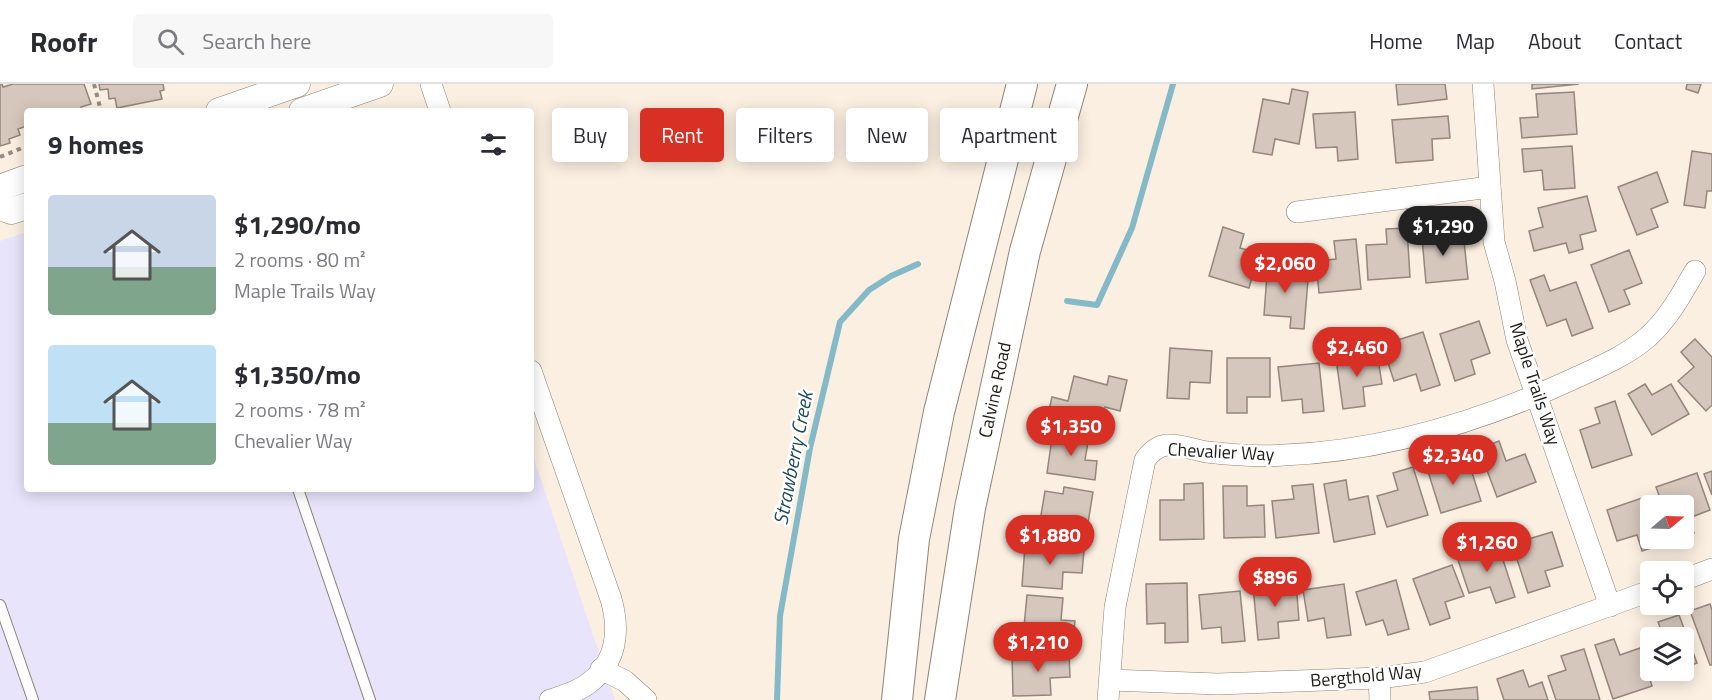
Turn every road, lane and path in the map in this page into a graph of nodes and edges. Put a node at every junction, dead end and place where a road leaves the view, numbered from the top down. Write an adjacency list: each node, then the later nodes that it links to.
1 (94, 84): 8 (path)
2 (297, 84): 9 (street)
3 (380, 84): 10 (street)
4 (431, 84): 11 (street)
5 (1022, 84): 36 (main road)
6 (1072, 84): 37 (main road, Calvine Road)
7 (1483, 84): 15 (street, Maple Trails Way)
8 (100, 108)
9 (228, 108)
10 (311, 108)
11 (439, 108)
12 (24, 147): 13 (path)
13 (0, 157)
14 (24, 179): 16 (street)
15 (1490, 187): 19 (street); 22 (street, Maple Trails Way)
16 (0, 191)
17 (0, 207): 18 (street)
18 (24, 207)
19 (1297, 212)
20 (1695, 271): 22 (street, Chevalier Way)
21 (534, 379): 29 (street)
22 (1537, 396): 28 (street, Maple Trails Way); 31 (street, Chevalier Way)
23 (299, 492): 33 (lane)
24 (1712, 569): 25 (street)
25 (1694, 576)
26 (1640, 595): 28 (street, Bergthold Way)
27 (0, 605): 32 (lane)
28 (1610, 606): 30 (street, Bergthold Way)
29 (601, 669): 34 (street); 35 (street)
30 (1379, 678): 31 (street, Bergthold Way); 38 (street)
31 (1109, 690)
32 (33, 700)
33 (370, 700)
34 (550, 700)
35 (646, 700)
36 (897, 700)
37 (940, 700)
38 (1380, 700)

